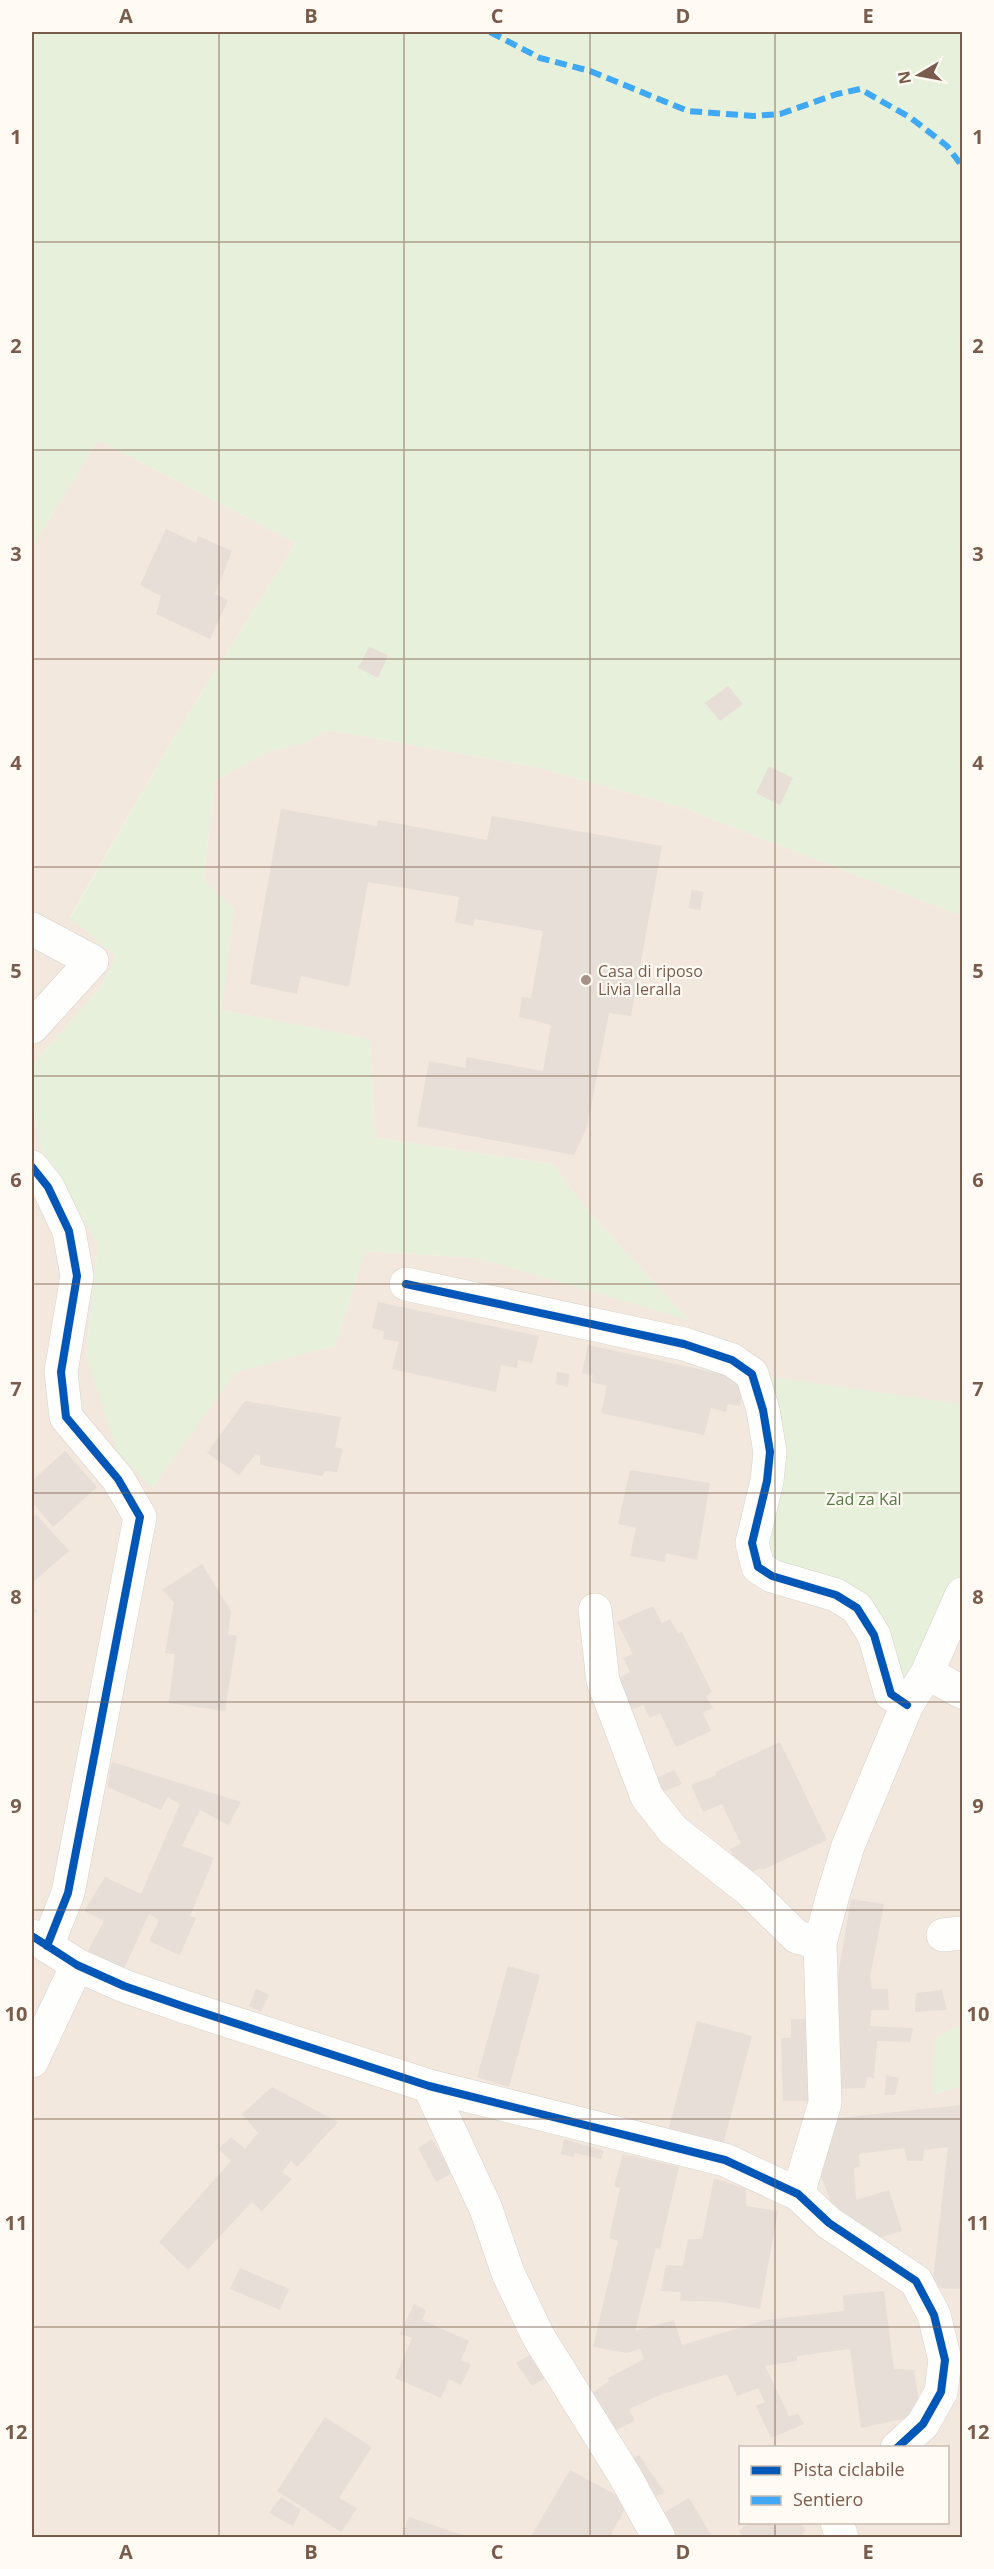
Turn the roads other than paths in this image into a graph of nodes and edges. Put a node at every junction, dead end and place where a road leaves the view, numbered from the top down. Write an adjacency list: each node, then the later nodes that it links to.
1 (32, 929): 2 (street)
2 (32, 1027)
3 (32, 1167): 10 (street)
4 (406, 1284): 9 (street)
5 (963, 1594): 7 (street)
6 (596, 1610): 11 (street)
7 (927, 1672): 8 (street); 9 (street)
8 (963, 1692)
9 (907, 1705): 11 (street)
10 (39, 1941): 12 (street)
11 (820, 1943): 15 (street)
12 (77, 1965): 13 (street); 14 (street)
13 (32, 2061)
14 (429, 2086): 15 (street); 18 (street)
15 (798, 2194): 16 (street)
16 (954, 2355): 17 (street)
17 (899, 2446)
18 (659, 2538)

